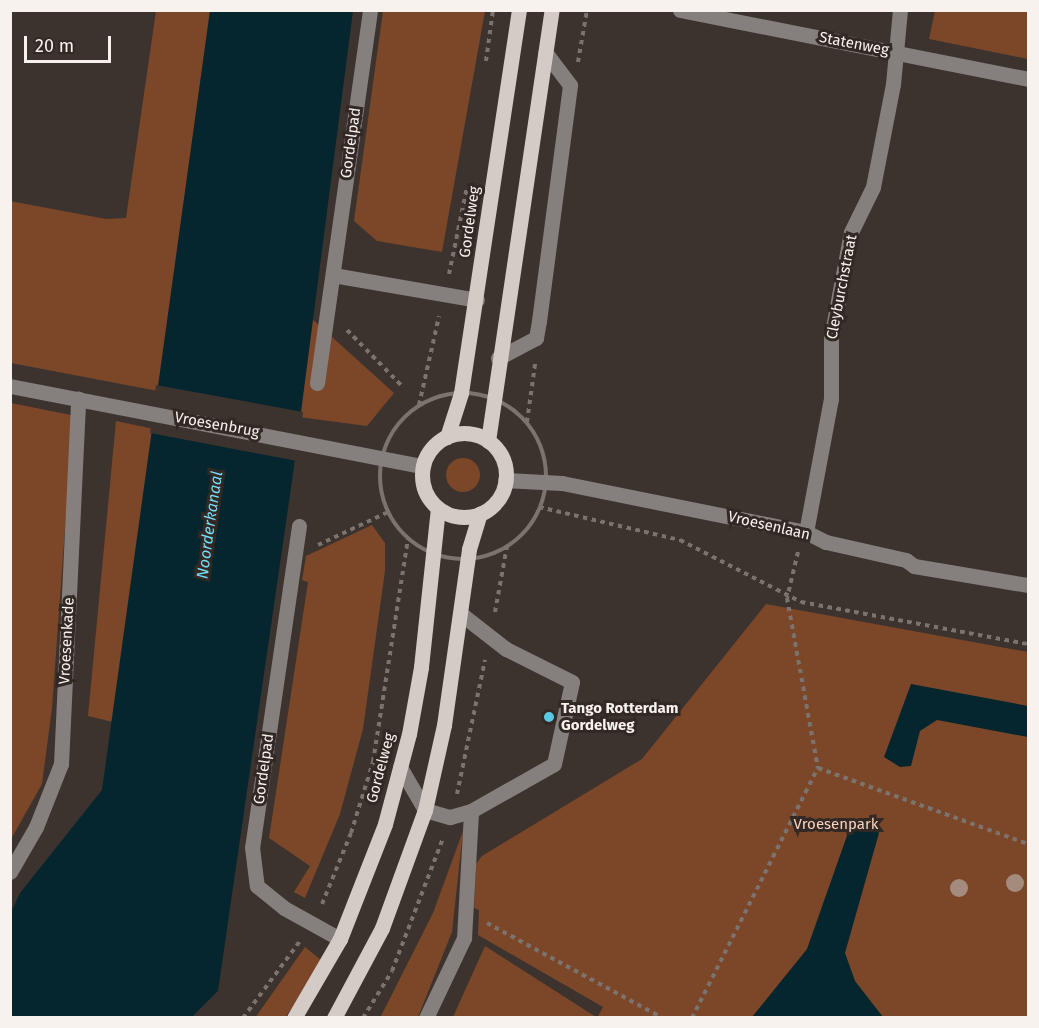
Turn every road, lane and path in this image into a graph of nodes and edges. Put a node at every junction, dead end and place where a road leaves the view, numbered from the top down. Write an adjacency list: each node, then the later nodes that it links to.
1 (370, 10): 14 (street, Gordelpad)
2 (493, 10): 10 (path)
3 (519, 10): 16 (main road, Gordelweg)
4 (552, 10): 8 (main road)
5 (587, 10): 12 (path)
6 (680, 10): 9 (street, Statenweg)
7 (900, 10): 9 (street, Cleyburchstraat)
8 (545, 52): 12 (street); 19 (main road)
9 (896, 53): 11 (street, Statenweg); 35 (street, Cleyburchstraat)
10 (485, 68)
11 (1029, 79)
12 (570, 85): 18 (street)
13 (468, 182): 15 (path, Gordelweg)
14 (333, 274): 15 (street); 17 (street, Gordelpad)
15 (444, 294): 16 (street); 24 (path, Gordelweg)
16 (477, 300): 26 (main road, Gordelweg)
17 (327, 310): 20 (street, Gordelpad); 22 (path)
18 (536, 338): 19 (street); 25 (path)
19 (498, 358): 27 (main road)
20 (317, 383)
21 (10, 386): 23 (street, Vroesenbrug)
22 (403, 387)
23 (78, 398): 28 (street, Vroesenbrug); 47 (street, Vroesenkade)
24 (406, 416)
25 (527, 423)
26 (447, 437): 27 (main road); 29 (main road)
27 (488, 441): 30 (main road)
28 (382, 459): 29 (street, Vroesenbrug); 32 (path)
29 (423, 466): 31 (main road)
30 (505, 480): 33 (main road); 35 (street, Vroesenlaan)
31 (438, 509): 33 (main road); 42 (main road, Gordelweg)
32 (388, 512): 37 (path); 49 (path, Gordelweg)
33 (480, 514): 40 (main road)
34 (299, 525): 37 (street, Gordelpad)
35 (806, 532): 38 (street, Vroesenlaan); 39 (path)
36 (507, 546): 39 (path)
37 (296, 555): 49 (street, Gordelpad)
38 (1029, 585)
39 (787, 598): 41 (path); 43 (path)
40 (461, 614): 44 (main road); 45 (street)
41 (1029, 644)
42 (400, 768): 44 (street); 50 (main road, Gordelweg)
43 (818, 768): 46 (path); 56 (path)
44 (425, 810): 45 (street); 53 (main road)
45 (471, 811): 48 (street)
46 (1029, 844)
47 (10, 872)
48 (467, 917): 54 (street); 55 (path)
49 (312, 924): 50 (street, Gordelpad); 51 (path, Gordelweg)
50 (340, 939): 52 (main road, Gordelweg)
51 (243, 1017)
52 (294, 1017)
53 (334, 1017)
54 (426, 1017)
55 (663, 1017)
56 (692, 1017)

